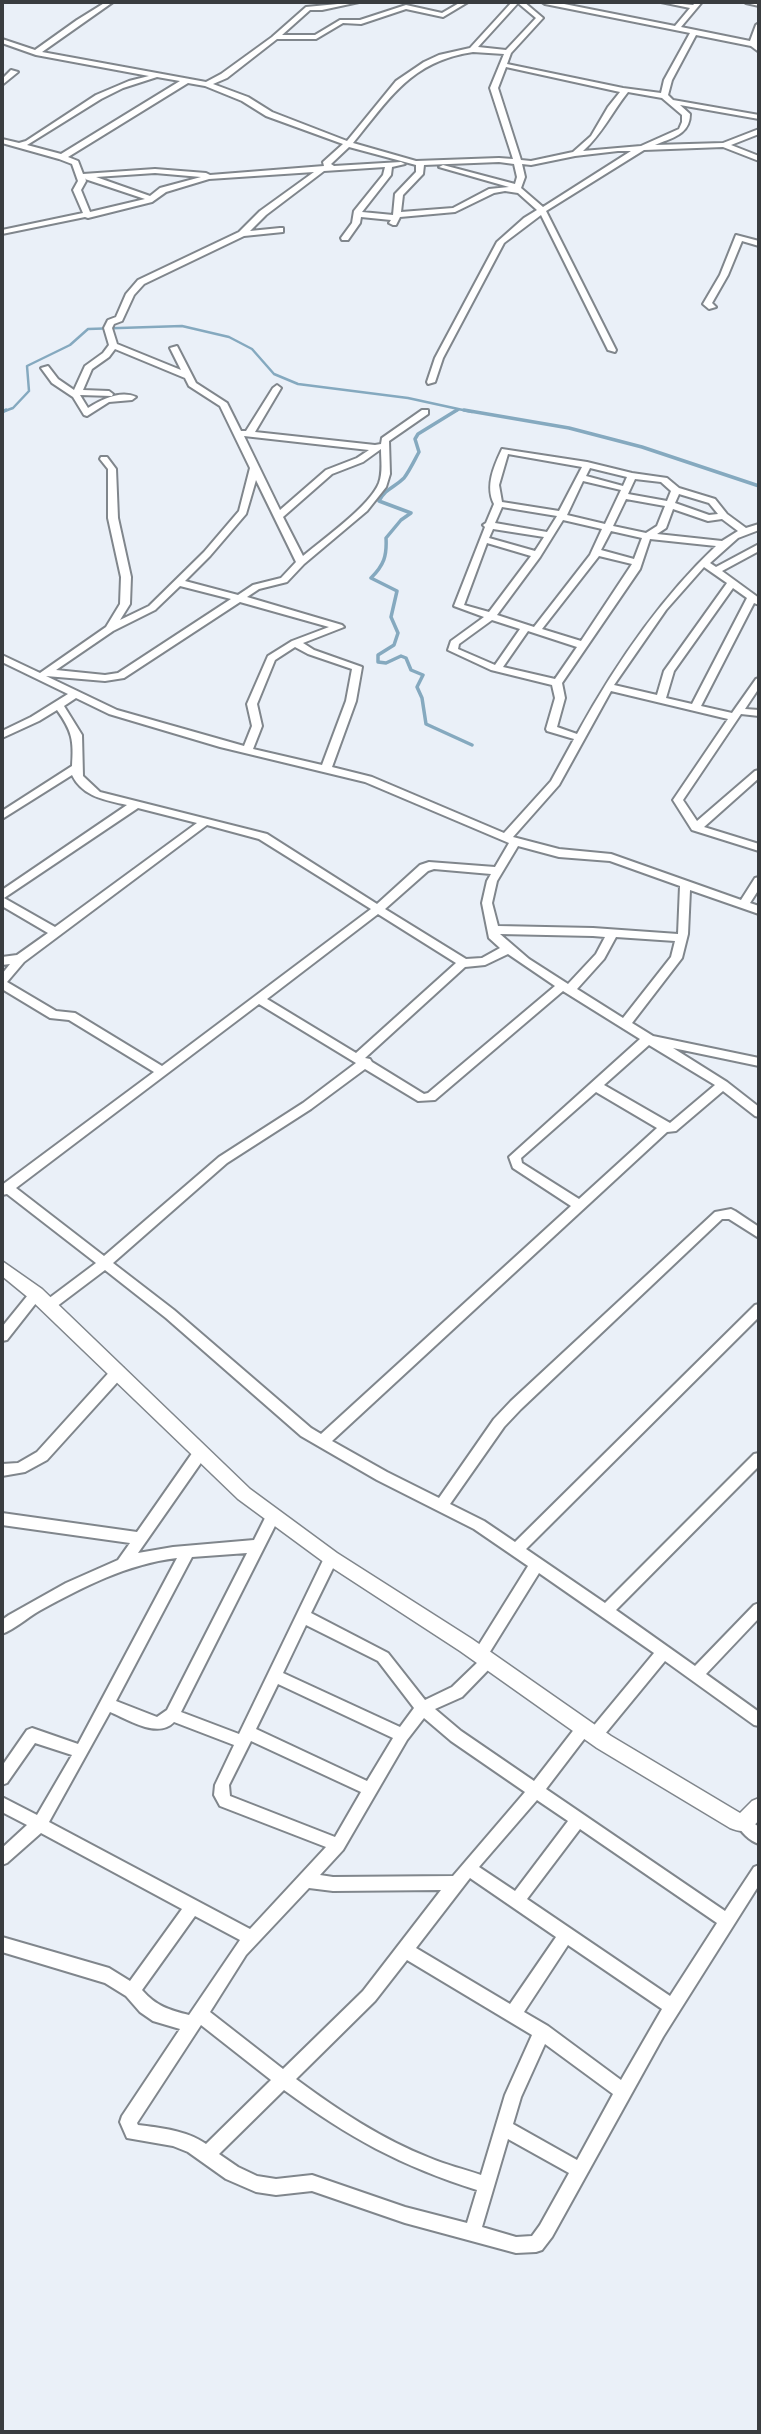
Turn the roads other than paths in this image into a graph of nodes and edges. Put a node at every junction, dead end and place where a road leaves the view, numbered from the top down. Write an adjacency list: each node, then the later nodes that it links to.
1 (110, 2): 20 (street)
2 (356, 2): 15 (street)
3 (466, 2): 15 (street)
4 (518, 2): 18 (street); 19 (street)
5 (545, 2): 10 (street)
6 (664, 2): 8 (street); 11 (street)
7 (748, 2): 9 (street)
8 (697, 4): 13 (street)
9 (759, 4)
10 (569, 5): 11 (street)
11 (647, 21): 13 (street)
12 (759, 25): 17 (street)
13 (677, 28): 14 (street)
14 (694, 32): 17 (street); 28 (street)
15 (275, 37): 26 (street)
16 (2, 41): 20 (street)
17 (757, 47)
18 (473, 49): 19 (street); 34 (street)
19 (508, 52): 21 (street)
20 (36, 53): 23 (street)
21 (504, 65): 27 (street); 41 (street)
22 (14, 72): 25 (street)
23 (164, 75): 24 (street); 33 (street)
24 (187, 80): 26 (street); 38 (street)
25 (2, 83)
26 (207, 84): 34 (street)
27 (625, 91): 28 (street); 37 (street)
28 (664, 96): 29 (street)
29 (672, 101): 30 (street); 36 (street)
30 (759, 117)
31 (759, 131): 35 (street)
32 (2, 141): 33 (street)
33 (22, 145): 38 (street)
34 (349, 145): 40 (street); 43 (street)
35 (724, 145): 36 (street); 39 (street)
36 (643, 147): 37 (street); 49 (street)
37 (575, 153): 41 (street)
38 (62, 157): 45 (street)
39 (759, 159)
40 (419, 163): 41 (street); 42 (street); 47 (street); 52 (street)
41 (518, 163): 47 (street)
42 (388, 165): 43 (street); 50 (street)
43 (332, 168): 44 (street)
44 (322, 169): 46 (street); 55 (street)
45 (81, 176): 46 (street); 48 (street); 51 (street)
46 (209, 177): 48 (street)
47 (519, 190): 49 (street); 52 (street)
48 (151, 198): 51 (street)
49 (542, 211): 61 (street); 64 (street)
50 (357, 214): 52 (street); 56 (street)
51 (88, 216): 54 (street)
52 (395, 219)
53 (280, 230): 55 (street)
54 (2, 232)
55 (242, 234): 59 (street)
56 (345, 238)
57 (759, 244): 58 (street)
58 (712, 307)
59 (113, 345): 63 (street); 67 (street)
60 (174, 348): 63 (street)
61 (612, 351)
62 (45, 368): 67 (street)
63 (187, 376): 70 (street)
64 (431, 382)
65 (277, 388): 71 (street)
66 (105, 390): 67 (street)
67 (77, 391): 68 (street)
68 (132, 397)
69 (425, 412): 72 (street)
70 (238, 433): 71 (street); 75 (street)
71 (248, 434): 72 (street)
72 (380, 446): 83 (street); 96 (street)
73 (104, 459): 106 (street)
74 (587, 465): 76 (street); 77 (street); 80 (street)
75 (255, 467): 83 (street); 100 (street)
76 (632, 476): 78 (street); 79 (street)
77 (582, 478): 79 (street); 82 (street)
78 (676, 490): 81 (street); 84 (street)
79 (625, 493): 81 (street); 86 (street)
80 (499, 504): 82 (street); 85 (street)
81 (668, 504): 84 (street); 90 (street)
82 (562, 515): 86 (street); 89 (street)
83 (279, 516): 96 (street)
84 (724, 516): 88 (street)
85 (488, 525): 89 (street); 91 (street)
86 (610, 527): 90 (street); 94 (street)
87 (759, 527): 88 (street)
88 (743, 530): 92 (street)
89 (550, 535): 95 (street)
90 (647, 536): 92 (street); 97 (street)
91 (484, 539): 95 (street); 104 (street)
92 (721, 544): 98 (street)
93 (759, 547): 99 (street)
94 (596, 552): 97 (street); 107 (street)
95 (537, 555): 104 (street)
96 (301, 562): 102 (street)
97 (637, 562): 109 (street)
98 (704, 564): 99 (street); 115 (street)
99 (715, 571): 101 (street)
100 (177, 583): 102 (street); 106 (street)
101 (732, 583): 103 (street); 117 (street)
102 (239, 598): 108 (street); 112 (street)
103 (756, 600): 119 (street)
104 (491, 616): 105 (street); 111 (street)
105 (526, 627): 107 (street); 111 (street)
106 (110, 629): 112 (street)
107 (537, 630): 109 (street)
108 (295, 643): 124 (street); 126 (street)
109 (582, 645): 114 (street)
110 (2, 658): 112 (street)
111 (497, 669): 114 (street)
112 (43, 674): 116 (street)
113 (759, 681): 121 (street)
114 (557, 683): 123 (street)
115 (608, 687): 117 (street); 123 (street)
116 (75, 694): 118 (street); 124 (street)
117 (660, 699): 119 (street)
118 (58, 705): 122 (street); 125 (street)
119 (695, 707): 121 (street)
120 (759, 713): 121 (street)
121 (737, 714): 131 (street)
122 (2, 735)
123 (580, 738): 132 (street)
124 (247, 751): 126 (street)
125 (75, 768): 128 (street); 129 (street)
126 (326, 769): 132 (street)
127 (759, 773): 131 (street)
128 (136, 804): 130 (street); 137 (street)
129 (2, 816)
130 (205, 822): 139 (street); 142 (street)
131 (696, 828): 133 (street)
132 (510, 840): 134 (street); 136 (street)
133 (759, 848)
134 (498, 871): 139 (street); 141 (street)
135 (759, 880): 138 (street)
136 (685, 885): 138 (street); 144 (street)
137 (2, 898): 142 (street)
138 (743, 905): 140 (street)
139 (377, 910): 148 (street); 151 (street)
140 (759, 910)
141 (493, 930): 143 (street); 145 (street)
142 (56, 933): 146 (street)
143 (612, 933): 144 (street); 150 (street)
144 (682, 939): 152 (street)
145 (507, 949): 148 (street); 150 (street)
146 (20, 959): 147 (street); 149 (street)
147 (2, 961)
148 (463, 963): 154 (street)
149 (2, 983): 156 (street)
150 (565, 988): 152 (street); 154 (street)
151 (259, 999): 154 (street); 156 (street)
152 (624, 1025): 153 (street)
153 (648, 1040): 155 (street); 157 (street); 158 (street)
154 (363, 1060): 164 (street)
155 (759, 1062)
156 (162, 1071): 161 (street)
157 (723, 1085): 159 (street); 160 (street)
158 (596, 1086): 160 (street); 162 (street)
159 (759, 1113)
160 (665, 1127): 162 (street)
161 (4, 1190): 164 (street)
162 (580, 1206): 170 (street)
163 (759, 1233): 174 (street)
164 (104, 1264): 166 (street); 170 (street)
165 (2, 1267): 166 (street)
166 (42, 1300): 168 (street); 169 (street)
167 (759, 1309): 179 (street)
168 (2, 1336)
169 (118, 1372): 171 (street); 173 (street)
170 (322, 1442): 174 (street)
171 (200, 1453): 175 (street); 177 (street)
172 (759, 1458): 185 (street)
173 (2, 1471)
174 (441, 1506): 179 (street)
175 (273, 1516): 178 (street); 181 (street)
176 (2, 1519): 177 (street)
177 (142, 1539): 182 (street)
178 (257, 1546): 180 (street); 194 (street)
179 (516, 1550): 183 (street)
180 (187, 1553): 182 (street); 192 (street)
181 (331, 1558): 186 (street); 189 (street)
182 (123, 1564): 187 (street)
183 (537, 1564): 185 (street); 189 (street)
184 (759, 1609): 190 (street)
185 (606, 1611): 188 (street)
186 (303, 1616): 191 (street); 193 (street)
187 (2, 1629)
188 (664, 1652): 190 (street); 196 (street)
189 (484, 1658): 193 (street); 196 (street)
190 (696, 1675): 195 (street)
191 (274, 1676): 197 (street); 198 (street)
192 (106, 1704): 194 (street); 199 (street)
193 (423, 1708): 197 (street); 202 (street)
194 (172, 1715): 198 (street)
195 (759, 1720)
196 (589, 1731): 202 (street); 206 (street)
197 (402, 1735): 201 (street)
198 (245, 1737): 201 (street); 209 (street)
199 (82, 1752): 200 (street); 207 (street)
200 (2, 1778)
201 (370, 1789): 209 (street)
202 (536, 1790): 205 (street); 211 (street)
203 (2, 1804): 207 (street)
204 (759, 1807): 206 (street)
205 (578, 1819): 215 (street); 217 (street)
206 (744, 1823): 208 (street)
207 (40, 1824): 210 (street); 216 (street)
208 (759, 1837)
209 (338, 1845): 213 (street)
210 (2, 1858)
211 (468, 1868): 214 (street); 215 (street)
212 (759, 1872): 217 (street)
213 (304, 1880): 214 (street); 219 (street)
214 (456, 1883): 221 (street)
215 (516, 1902): 218 (street)
216 (193, 1907): 219 (street); 222 (street)
217 (727, 1921): 223 (street)
218 (566, 1935): 223 (street); 224 (street)
219 (251, 1938): 225 (street)
220 (2, 1945): 222 (street)
221 (405, 1950): 224 (street); 227 (street)
222 (132, 1991): 225 (street)
223 (672, 2007): 228 (street)
224 (513, 2014): 226 (street)
225 (196, 2019): 227 (street); 230 (street)
226 (542, 2032): 228 (street); 229 (street)
227 (285, 2080): 230 (street); 232 (street)
228 (623, 2092): 231 (street)
229 (504, 2129): 231 (street); 232 (street)
230 (206, 2155): 233 (street)
231 (579, 2170): 233 (street)
232 (487, 2185): 233 (street)
233 (472, 2233)

